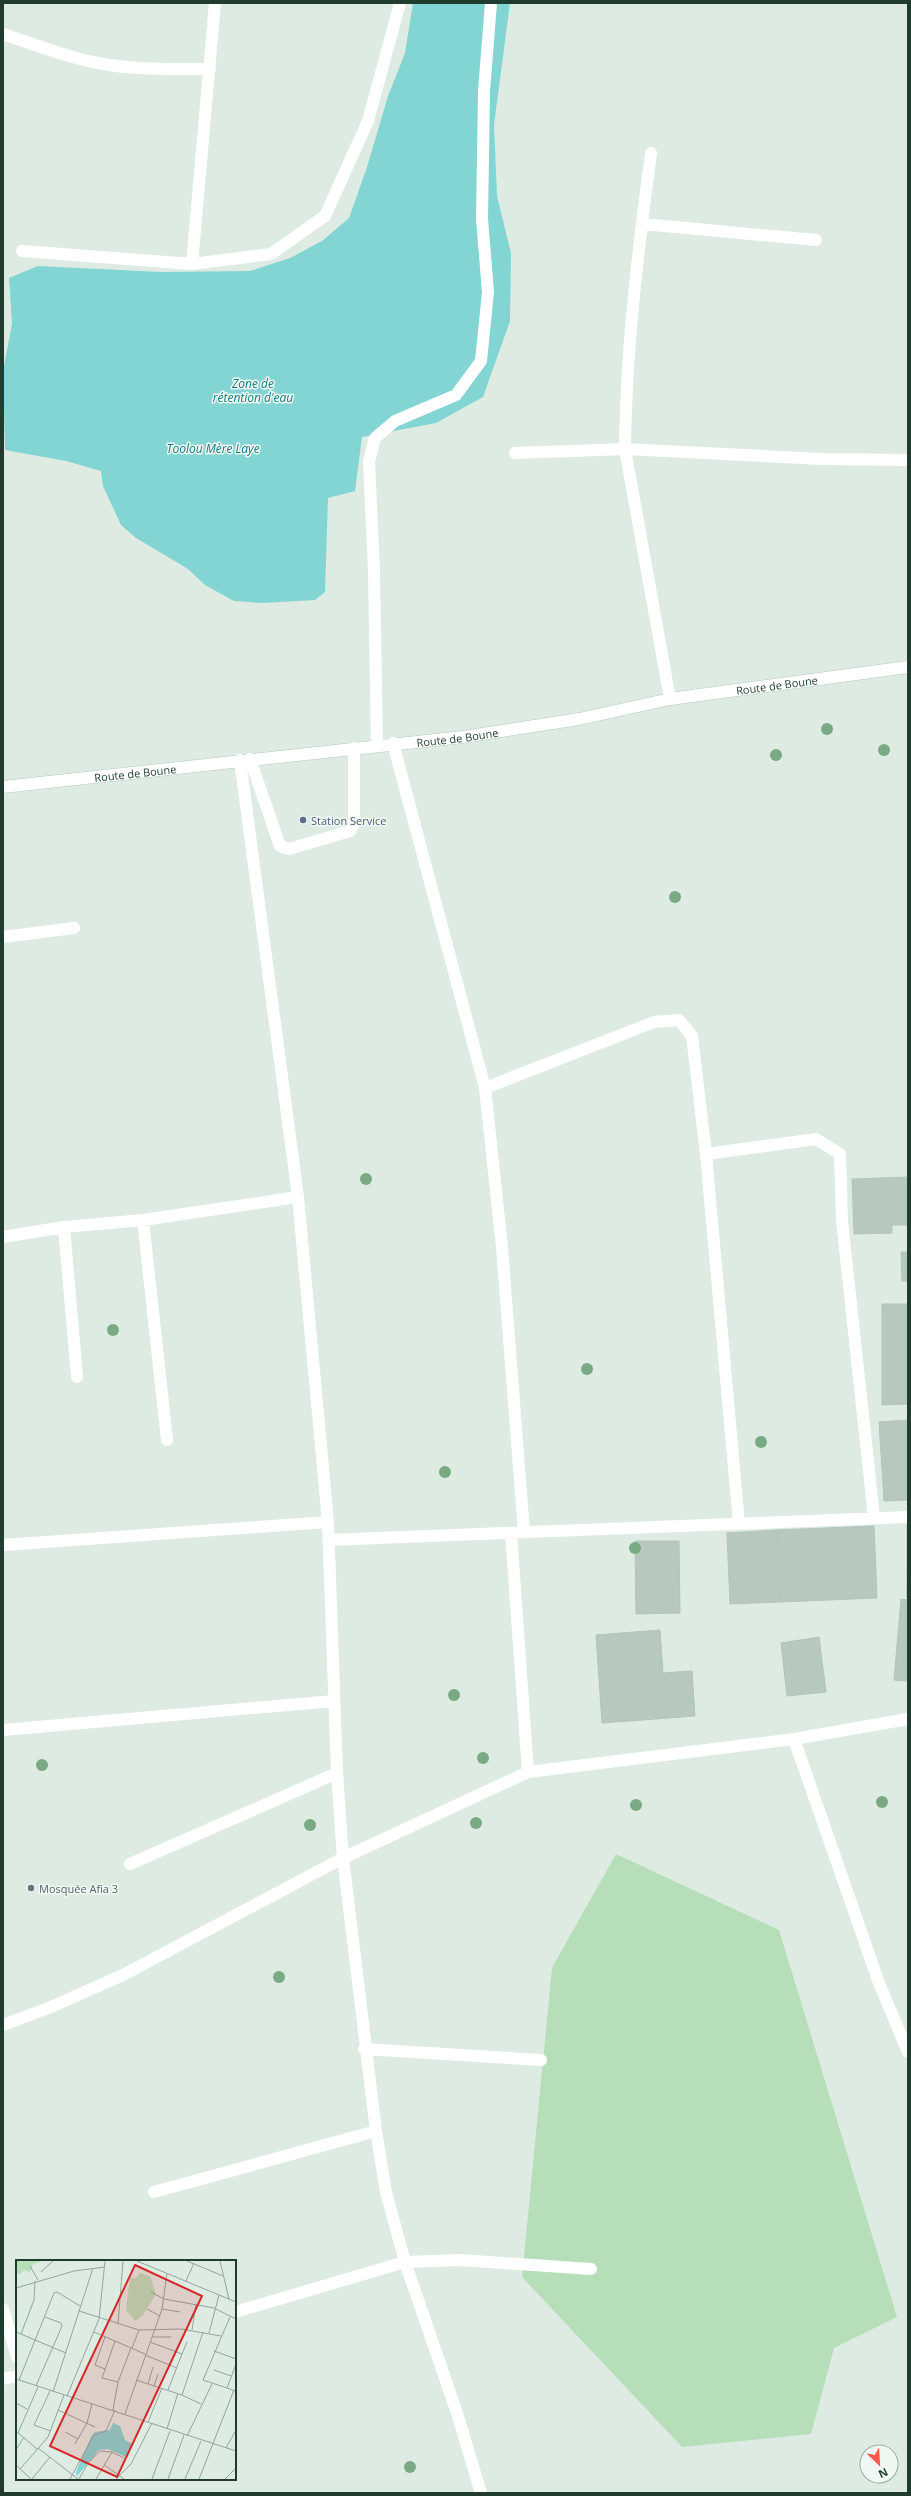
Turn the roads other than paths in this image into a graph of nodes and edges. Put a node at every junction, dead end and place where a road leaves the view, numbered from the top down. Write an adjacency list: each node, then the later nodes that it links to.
1 (215, 3): 5 (street)
2 (400, 3): 10 (street)
3 (490, 3): 17 (street)
4 (3, 34): 5 (street)
5 (210, 69): 10 (street)
6 (651, 153): 7 (street)
7 (642, 224): 8 (street); 11 (street)
8 (816, 240)
9 (22, 251): 10 (street)
10 (192, 264)
11 (625, 450): 12 (street); 13 (street); 15 (street)
12 (514, 453)
13 (908, 460)
14 (908, 667): 15 (street, Route de Boune)
15 (670, 699): 16 (street, Route de Boune)
16 (393, 743): 17 (street, Route de Boune); 23 (street)
17 (377, 745): 18 (street, Route de Boune)
18 (354, 748): 19 (street, Route de Boune); 19 (street)
19 (245, 760): 20 (street, Route de Boune); 25 (street)
20 (3, 787)
21 (74, 928): 22 (street)
22 (3, 937)
23 (485, 1088): 24 (street); 35 (street)
24 (706, 1154): 31 (street); 34 (street)
25 (298, 1197): 26 (street); 33 (street)
26 (143, 1220): 27 (street); 30 (street)
27 (64, 1227): 28 (street); 29 (street)
28 (3, 1236)
29 (77, 1377)
30 (167, 1440)
31 (874, 1517): 32 (street); 34 (street)
32 (908, 1517)
33 (328, 1522): 37 (street); 38 (street)
34 (739, 1524): 35 (street)
35 (524, 1532): 36 (street)
36 (511, 1533): 37 (street); 43 (street)
37 (328, 1540): 39 (street)
38 (3, 1545)
39 (334, 1701): 41 (street); 44 (street)
40 (908, 1719): 42 (street)
41 (3, 1730)
42 (794, 1739): 43 (street); 49 (street)
43 (528, 1772): 45 (street)
44 (337, 1773): 45 (street); 46 (street)
45 (343, 1858): 47 (street); 48 (street)
46 (130, 1864)
47 (3, 2025)
48 (364, 2049): 50 (street); 51 (street)
49 (908, 2052)
50 (541, 2060)
51 (376, 2131): 52 (street); 53 (street)
52 (154, 2192)
53 (406, 2262): 54 (street); 56 (street); 60 (street)
54 (591, 2269)
55 (3, 2309): 57 (street)
56 (236, 2312)
57 (16, 2354)
58 (16, 2376): 59 (street)
59 (3, 2379)
60 (481, 2493)

